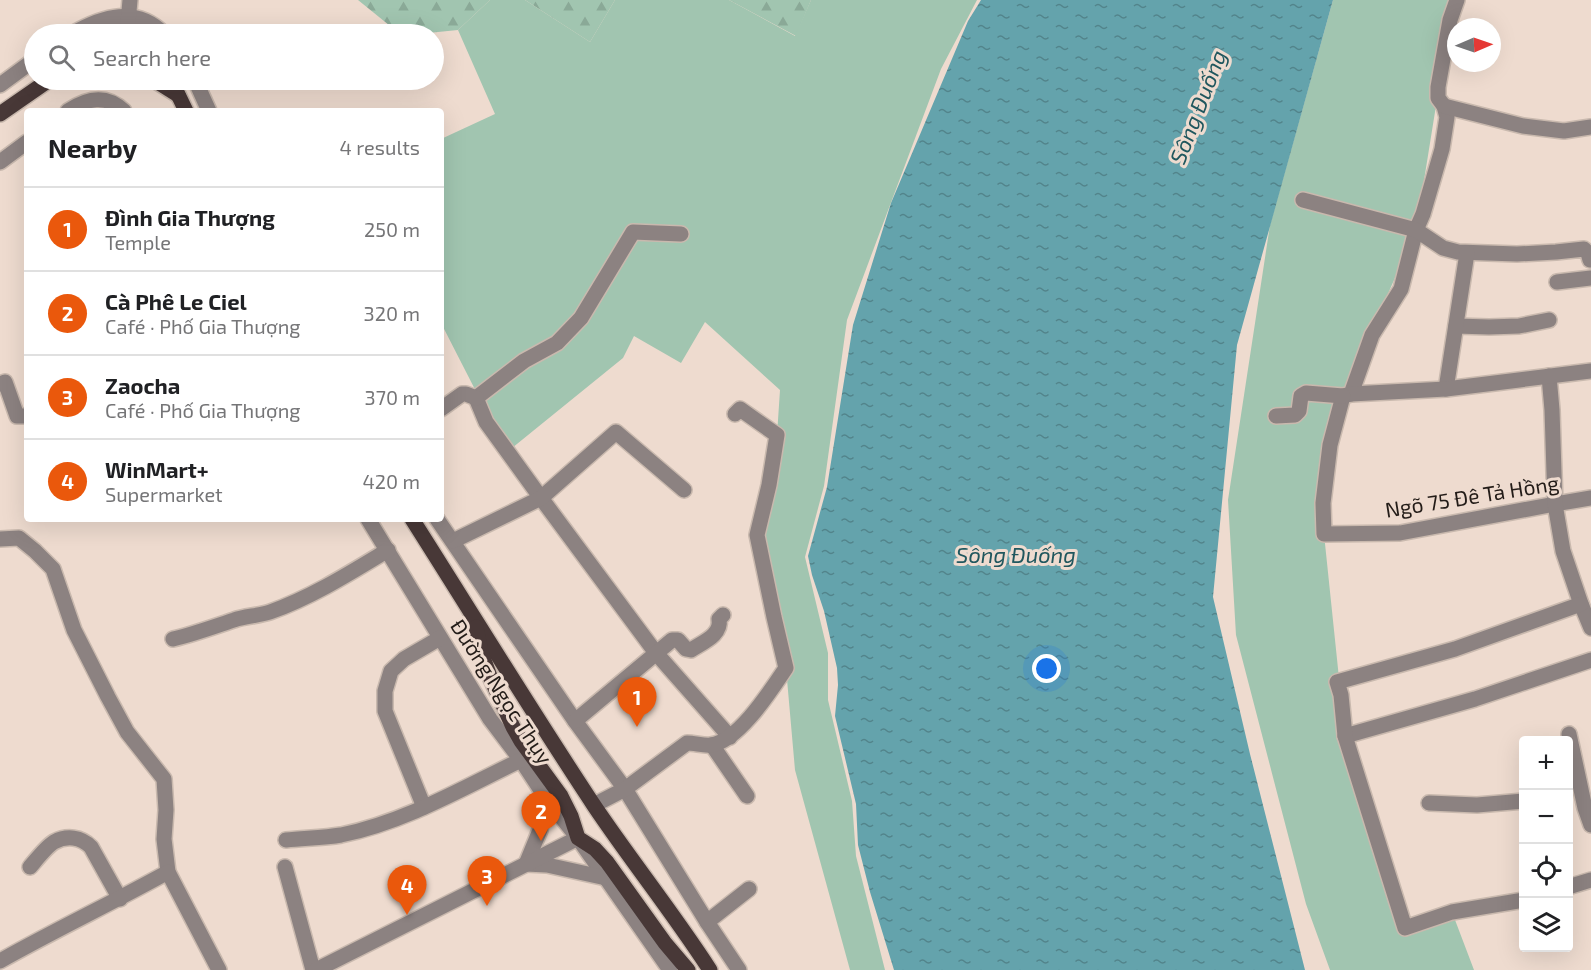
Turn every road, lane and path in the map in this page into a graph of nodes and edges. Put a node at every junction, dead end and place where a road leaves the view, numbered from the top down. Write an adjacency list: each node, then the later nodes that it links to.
1 (130, 0): 3 (street)
2 (1457, 0): 14 (street)
3 (129, 17): 4 (street); 5 (street); 6 (street)
4 (93, 24)
5 (128, 24)
6 (152, 24)
7 (24, 67): 8 (street)
8 (0, 84)
9 (35, 90): 19 (main road)
10 (170, 90): 13 (main road)
11 (176, 90): 13 (main road)
12 (200, 90): 18 (street)
13 (178, 95): 17 (main road)
14 (1444, 106): 20 (street); 24 (street)
15 (72, 108): 16 (street)
16 (120, 108)
17 (184, 108)
18 (208, 108)
19 (0, 114)
20 (1591, 127)
21 (24, 144): 22 (street)
22 (0, 162)
23 (1303, 200): 24 (street)
24 (1416, 230): 26 (street); 36 (street)
25 (681, 234): 37 (street)
26 (1467, 253): 27 (street); 31 (street)
27 (1591, 263)
28 (1591, 278): 29 (street)
29 (1557, 282)
30 (1549, 320): 31 (street)
31 (1456, 326): 35 (street)
32 (1591, 371): 33 (street)
33 (1548, 376): 35 (street); 45 (street)
34 (0, 384): 40 (street)
35 (1442, 389): 36 (street)
36 (1347, 395): 41 (street); 45 (street, Ngõ 75 Đê Tả Hồng)
37 (476, 398): 38 (street); 43 (street)
38 (444, 407)
39 (735, 414): 63 (street)
40 (24, 416)
41 (1276, 416)
42 (684, 490): 43 (street)
43 (541, 498): 50 (street); 58 (street)
44 (1591, 498): 45 (street, Ngõ 75 Đê Tả Hồng)
45 (1555, 504): 52 (street)
46 (370, 522): 51 (street, Đường Ngọc Thụy)
47 (414, 522): 54 (main road, Đường Ngọc Thụy)
48 (439, 522): 50 (street, Đường Ngọc Thụy)
49 (0, 539): 80 (street)
50 (453, 541): 60 (street, Đường Ngọc Thụy)
51 (388, 550): 56 (street, Đường Ngọc Thụy); 57 (street)
52 (1581, 604): 55 (street); 62 (street)
53 (723, 615): 58 (street)
54 (474, 618): 72 (main road, Đường Ngọc Thụy); 75 (main road)
55 (1591, 628)
56 (440, 638): 65 (street, Đường Ngọc Thụy); 73 (street)
57 (172, 639)
58 (656, 653): 60 (street); 63 (street)
59 (1591, 660): 62 (street)
60 (575, 721): 66 (street, Đường Ngọc Thụy)
61 (1569, 734): 67 (street)
62 (1346, 736): 86 (street)
63 (730, 737): 64 (street)
64 (711, 745): 66 (street); 68 (street)
65 (521, 760): 69 (street, Đường Ngọc Thụy); 73 (street)
66 (625, 789): 72 (street); 87 (street, Đường Ngọc Thụy)
67 (1575, 795): 74 (street)
68 (747, 796)
69 (546, 798): 75 (street, Đường Ngọc Thụy); 77 (street)
70 (1519, 801): 71 (street)
71 (1429, 803)
72 (594, 805): 93 (main road, Đường Ngọc Thụy)
73 (424, 807): 76 (street)
74 (1591, 825)
75 (578, 838): 77 (street); 81 (street, Đường Ngọc Thụy); 92 (main road)
76 (286, 840)
77 (526, 864): 81 (street); 90 (street)
78 (30, 867): 85 (street)
79 (285, 867): 90 (street)
80 (168, 872): 85 (street); 89 (street)
81 (606, 878): 91 (street, Đường Ngọc Thụy)
82 (1591, 880): 83 (street)
83 (1573, 886)
84 (749, 889): 87 (street)
85 (120, 899): 88 (street)
86 (1519, 901)
87 (707, 922): 94 (street, Đường Ngọc Thụy)
88 (0, 961)
89 (219, 970)
90 (315, 970)
91 (670, 970)
92 (688, 970)
93 (710, 970)
94 (738, 970)

